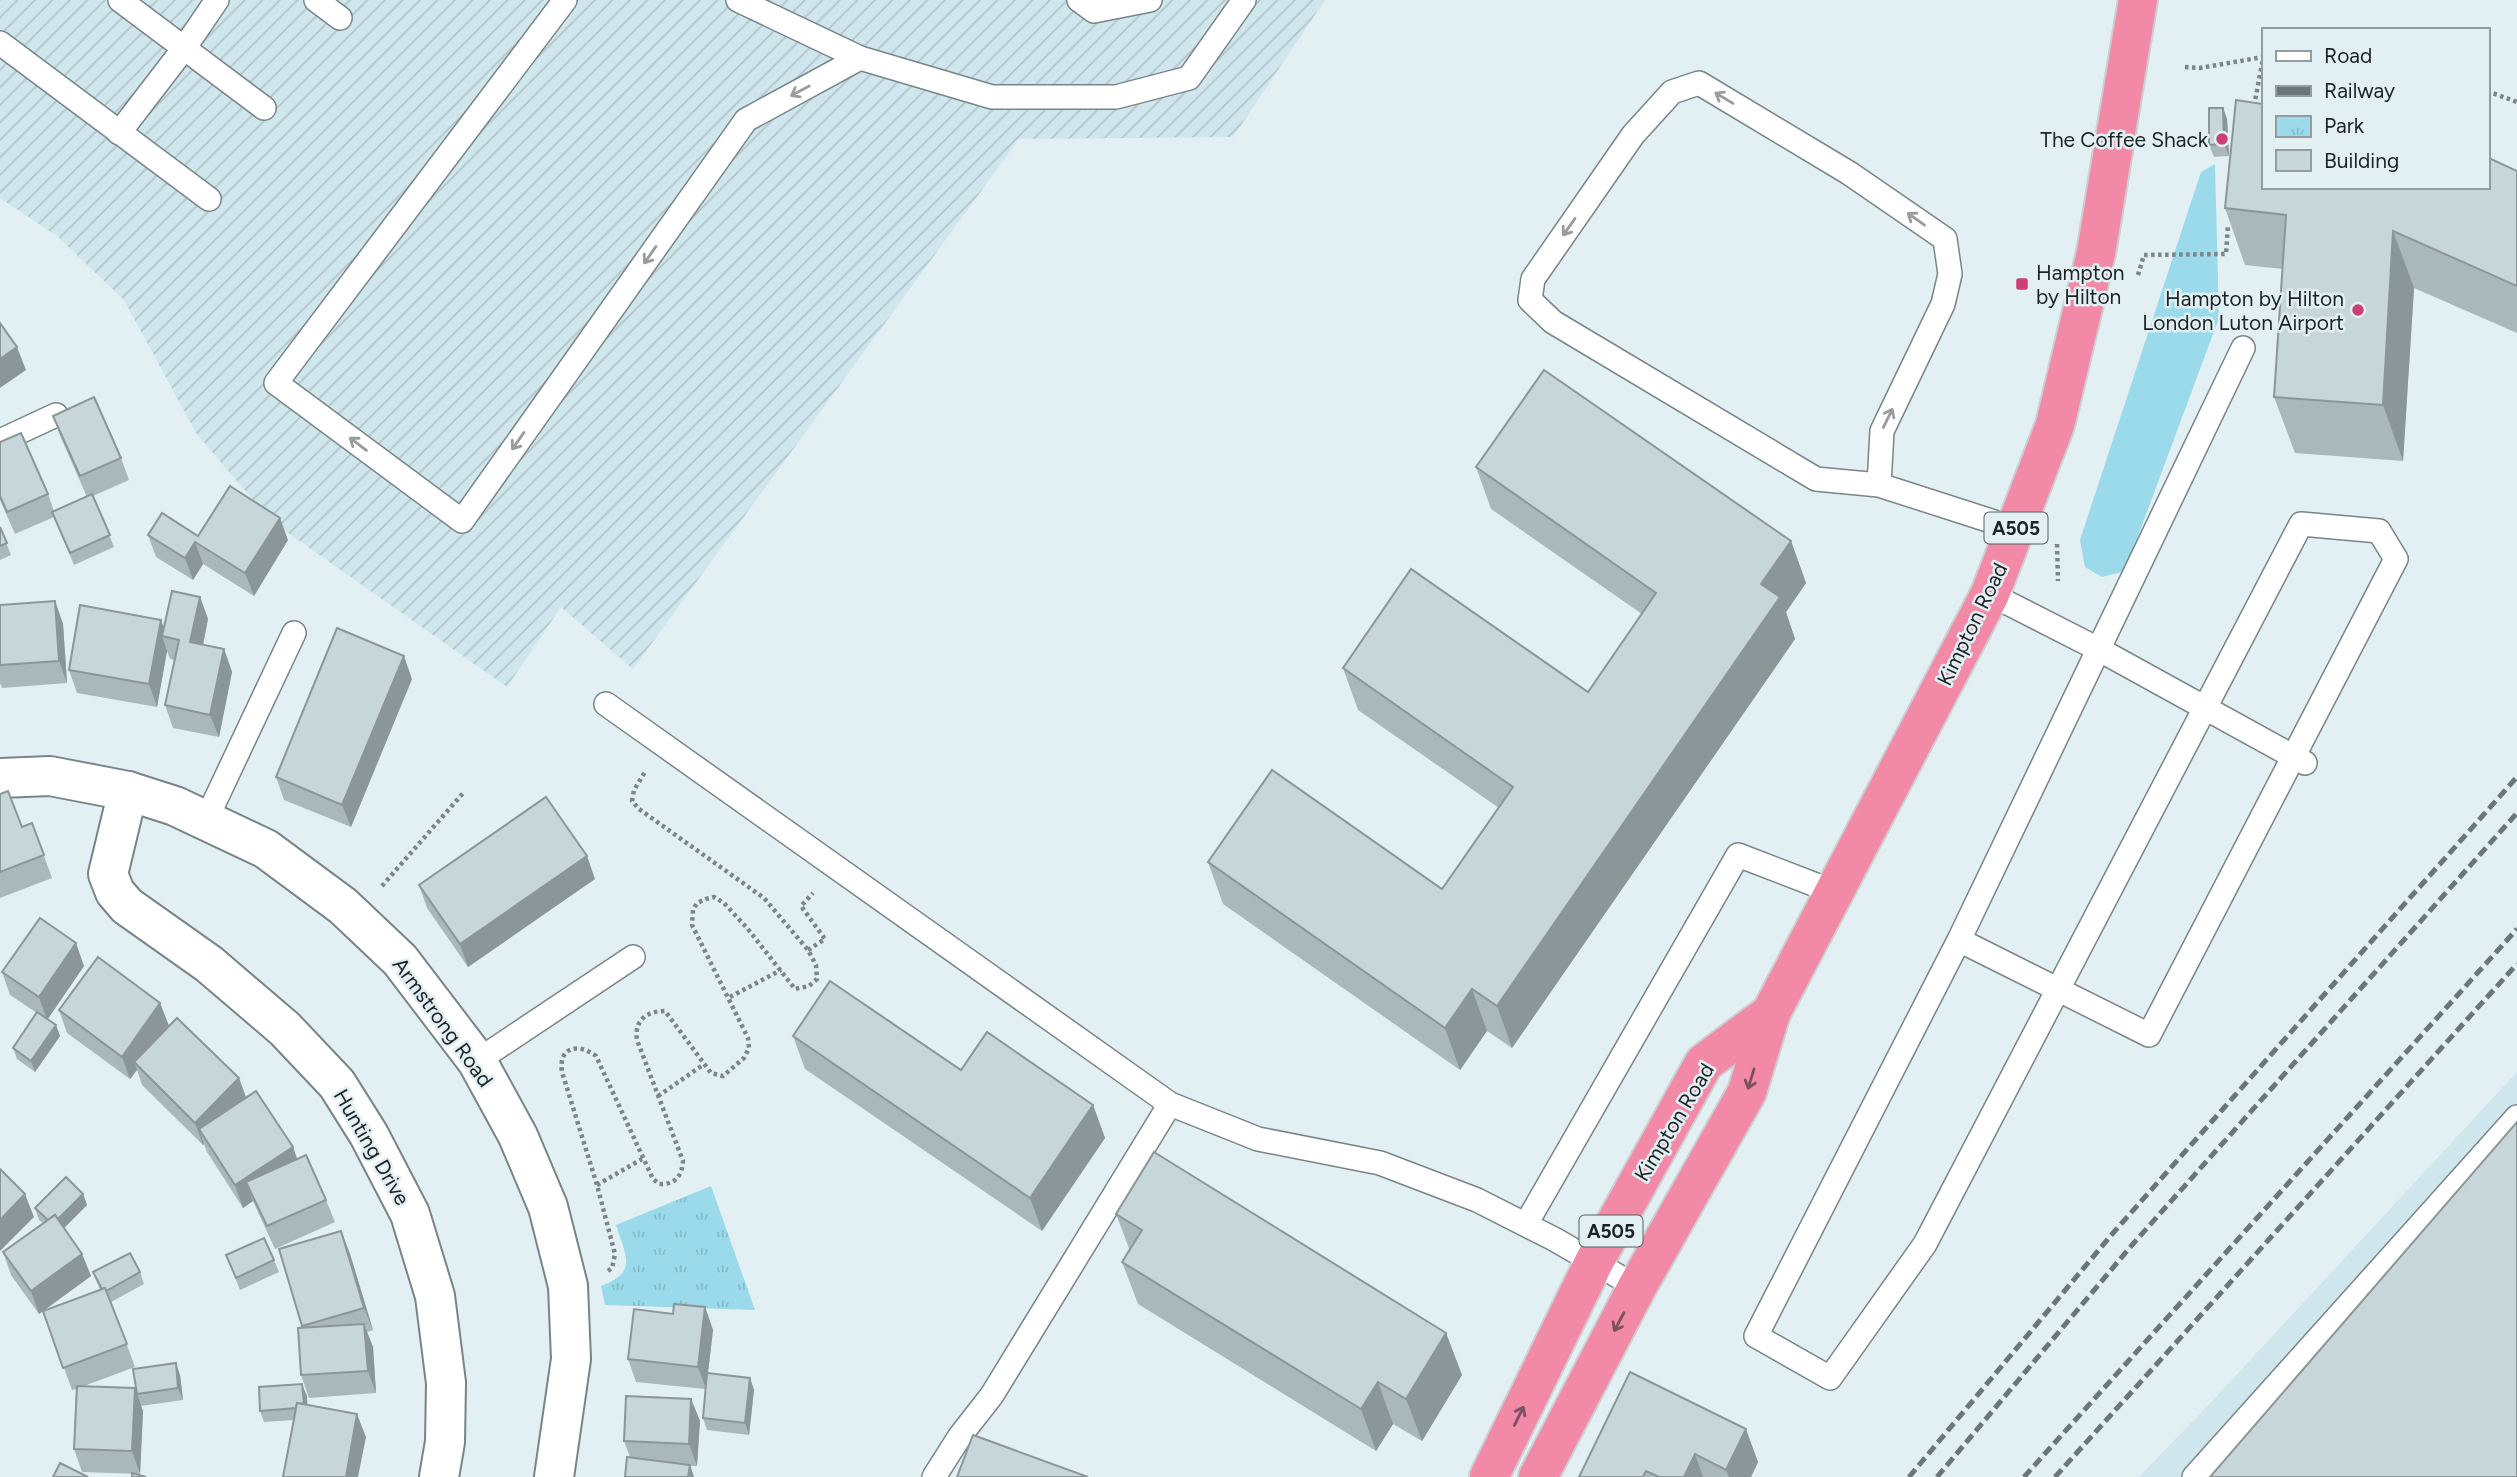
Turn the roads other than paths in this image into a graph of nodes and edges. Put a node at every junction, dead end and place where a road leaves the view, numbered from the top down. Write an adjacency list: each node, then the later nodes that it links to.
1 (120, 0): 12 (lane)
2 (218, 0): 12 (lane)
3 (316, 0): 10 (lane)
4 (565, 0): 13 (lane, one-way to 4)
5 (738, 0): 13 (lane)
6 (1079, 0): 7 (lane)
7 (1150, 0)
8 (1244, 0): 13 (lane)
9 (2138, 0): 21 (highway, Kimpton Road / A505)
10 (340, 18)
11 (0, 43): 15 (lane)
12 (185, 47): 14 (lane); 15 (lane)
13 (860, 58)
14 (264, 108)
15 (119, 133): 16 (lane)
16 (209, 199)
17 (2243, 348): 24 (lane)
18 (55, 415): 19 (lane)
19 (0, 441)
20 (1880, 485): 20 (lane, one-way to 20); 21 (lane)
21 (2016, 528): 22 (highway, Kimpton Road / A505)
22 (1990, 594): 24 (lane); 31 (highway, Kimpton Road / A505)
23 (294, 633): 30 (lane)
24 (2100, 650): 26 (lane); 32 (lane)
25 (606, 704): 37 (lane)
26 (2204, 709): 27 (lane); 27 (lane); 34 (lane)
27 (2300, 761): 34 (lane)
28 (0, 778): 29 (street, Armstrong Road)
29 (128, 791): 30 (street, Armstrong Road); 42 (street, Hunting Drive)
30 (206, 820): 36 (street, Armstrong Road)
31 (1834, 892): 35 (highway, Kimpton Road / A505); 39 (lane)
32 (1959, 940): 34 (lane); 34 (lane)
33 (633, 957): 36 (lane)
34 (2057, 988)
35 (1770, 1013): 40 (highway, Kimpton Road / A505); 41 (highway, Kimpton Road / A505, one-way to 41)
36 (477, 1061): 43 (street, Armstrong Road)
37 (1170, 1104): 39 (lane); 44 (lane)
38 (2517, 1117): 47 (lane)
39 (1526, 1224): 40 (lane)
40 (1594, 1262): 41 (lane); 45 (highway, Kimpton Road / A505, one-way to 40)
41 (1637, 1287): 46 (highway, Kimpton Road / A505, one-way to 46)
42 (439, 1477)
43 (554, 1477)
44 (934, 1477)
45 (1489, 1477)
46 (1538, 1477)
47 (2194, 1477)

